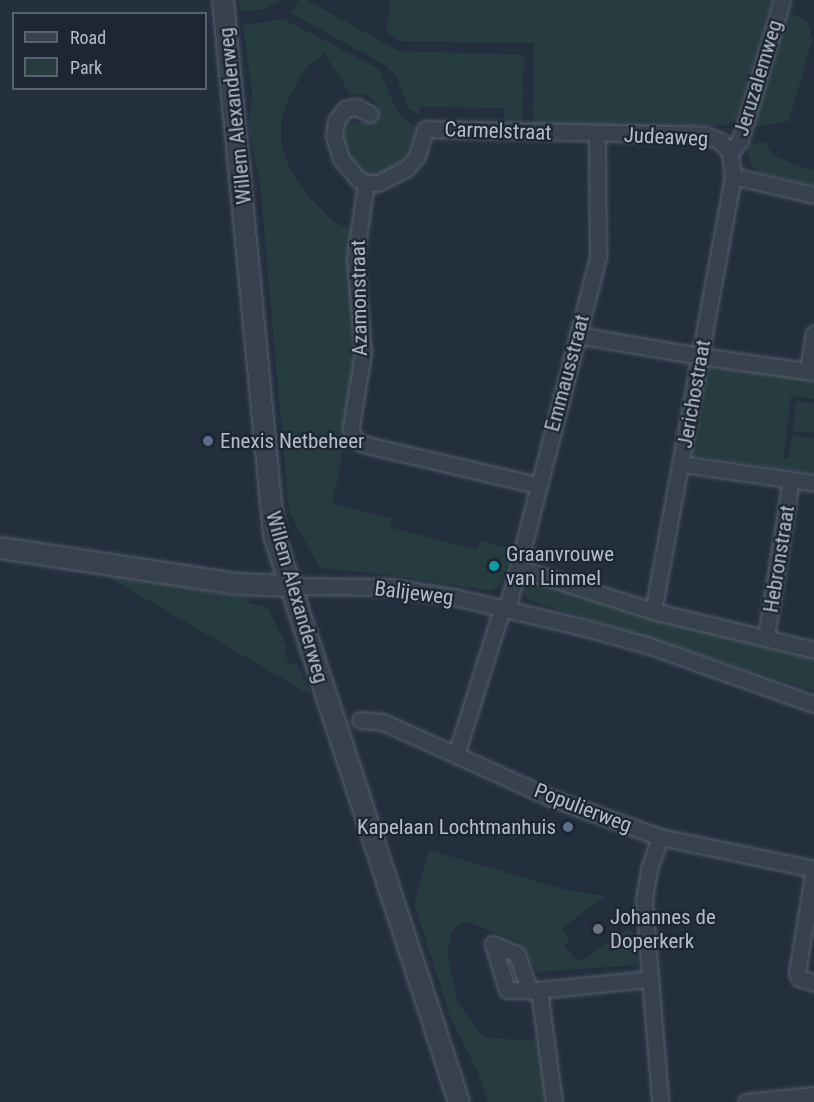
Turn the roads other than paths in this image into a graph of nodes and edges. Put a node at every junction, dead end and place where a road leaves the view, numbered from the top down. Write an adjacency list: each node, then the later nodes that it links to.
1 (223, 0): 19 (street, Willem Alexanderweg)
2 (782, 0): 5 (street, Jeruzalemweg)
3 (370, 114): 7 (street)
4 (597, 133): 5 (street, Judeaweg); 7 (street, Carmelstraat); 10 (street, Emmausstraat)
5 (730, 153): 6 (street, Judeaweg)
6 (733, 176): 8 (street); 11 (street, Jerichostraat)
7 (366, 183): 16 (street, Azamonstraat)
8 (814, 195)
9 (814, 333): 12 (street)
10 (577, 335): 11 (street); 16 (street, Emmausstraat)
11 (700, 356): 12 (street); 13 (street, Jerichostraat)
12 (811, 371)
13 (681, 464): 14 (street); 21 (street, Jerichostraat)
14 (791, 480): 15 (street); 22 (street, Hebronstraat)
15 (814, 483)
16 (537, 485): 18 (street, Emmausstraat)
17 (0, 548): 19 (street, Balijeweg)
18 (518, 568): 20 (street, Emmausstraat); 21 (street)
19 (290, 586): 20 (street, Balijeweg); 32 (street, Willem Alexanderweg)
20 (505, 609): 24 (street, Balijeweg); 26 (street, Emmausstraat)
21 (652, 611): 22 (street)
22 (766, 637): 23 (street)
23 (814, 650)
24 (814, 705)
25 (360, 720): 26 (street, Populierweg)
26 (456, 755): 27 (street, Populierweg)
27 (660, 837): 28 (street, Populierweg); 29 (street)
28 (814, 869): 30 (street)
29 (650, 979): 33 (street); 34 (street)
30 (814, 983)
31 (814, 1095): 35 (street)
32 (459, 1102)
33 (554, 1102)
34 (660, 1102)
35 (746, 1102)

